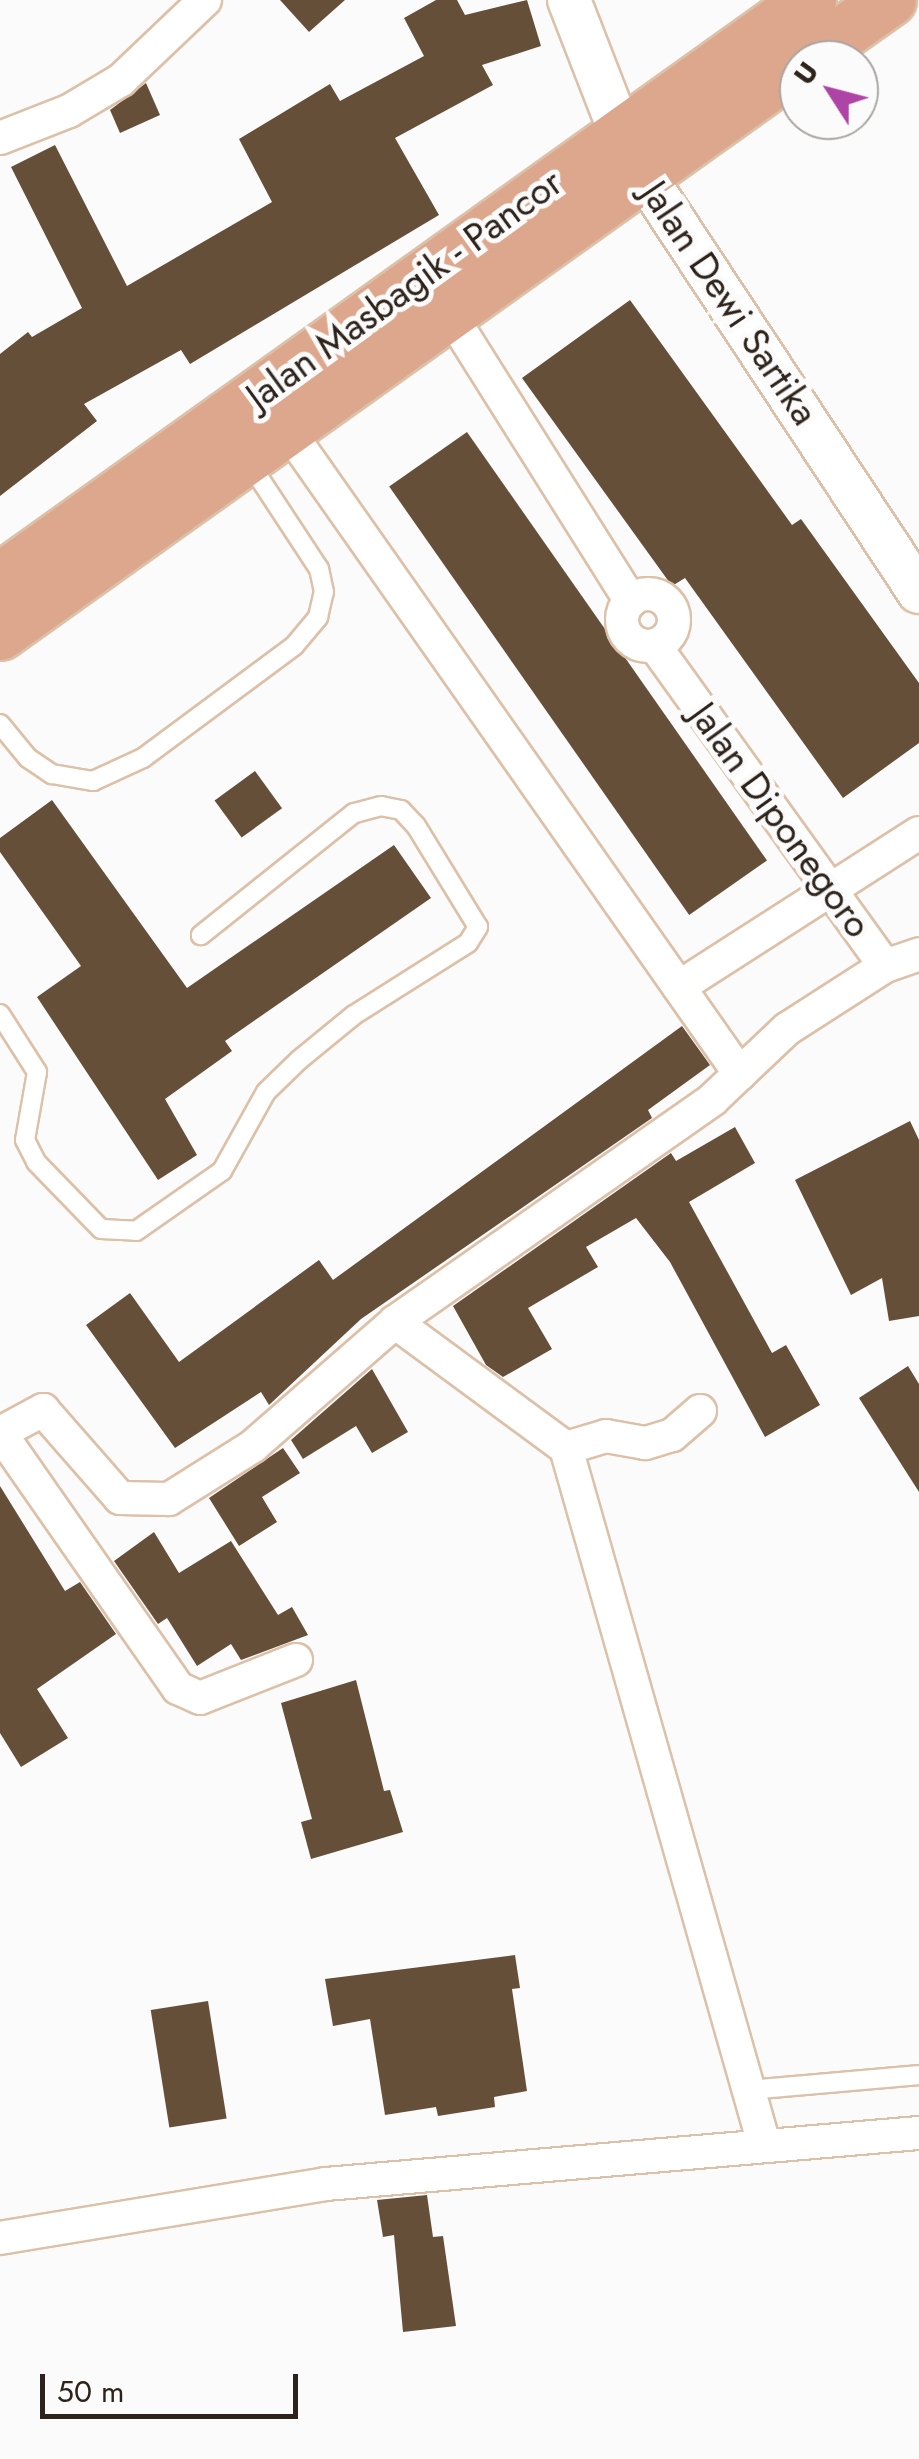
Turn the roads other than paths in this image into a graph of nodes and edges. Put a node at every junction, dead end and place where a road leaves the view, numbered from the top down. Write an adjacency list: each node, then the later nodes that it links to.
1 (205, 0): 7 (street)
2 (570, 0): 8 (street, Jalan Dewi Sartika)
3 (810, 0): 8 (main road, Jalan Masbagik - Pancor)
4 (890, 0): 5 (main road)
5 (833, 40)
6 (779, 75): 8 (main road, Jalan Masbagik - Pancor)
7 (0, 138)
8 (633, 155): 9 (main road, Jalan Masbagik - Pancor); 10 (main road, Jalan Masbagik - Pancor); 12 (street, Jalan Dewi Sartika)
9 (450, 314): 10 (main road, Jalan Masbagik - Pancor); 16 (street, Jalan Diponegoro)
10 (251, 438): 11 (main road, Jalan Masbagik - Pancor); 13 (main road, Jalan Masbagik - Pancor); 14 (lane); 20 (street)
11 (0, 580)
12 (919, 592)
13 (0, 634)
14 (0, 724)
15 (919, 834): 16 (street)
16 (835, 892): 19 (street, Jalan Diponegoro); 20 (street)
17 (201, 936): 21 (lane)
18 (919, 954): 19 (street, Jalan Diponegoro)
19 (886, 966): 22 (street)
20 (679, 987): 22 (street)
21 (0, 1014)
22 (740, 1074): 23 (street)
23 (395, 1322): 25 (street); 26 (street)
24 (700, 1412): 25 (street)
25 (566, 1448): 28 (street)
26 (296, 1660)
27 (919, 2075): 28 (lane)
28 (749, 2090): 30 (street)
29 (919, 2134): 30 (street)
30 (764, 2144): 31 (street)
31 (0, 2238)

